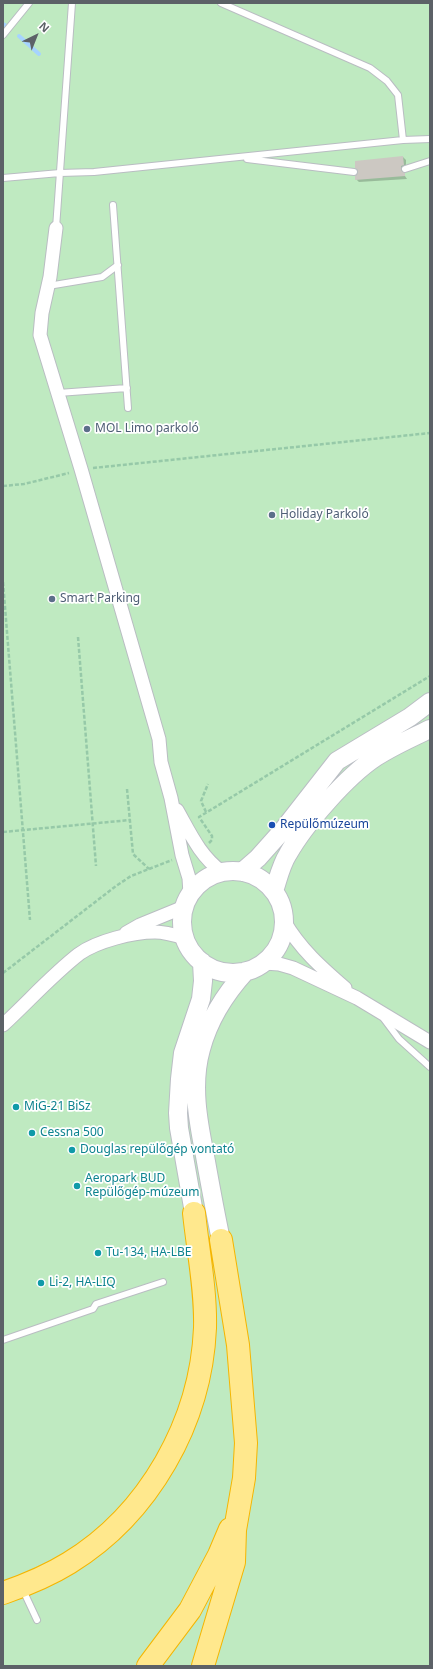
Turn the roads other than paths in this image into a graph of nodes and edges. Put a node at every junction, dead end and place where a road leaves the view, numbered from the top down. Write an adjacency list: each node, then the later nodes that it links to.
1 (29, 3): 4 (lane)
2 (72, 3): 11 (lane)
3 (221, 3): 6 (lane)
4 (3, 35)
5 (430, 139): 6 (lane)
6 (403, 140): 7 (lane)
7 (236, 157): 10 (lane); 11 (lane)
8 (430, 162): 9 (lane)
9 (405, 169)
10 (354, 172)
11 (60, 173): 12 (lane); 14 (lane)
12 (3, 178)
13 (114, 205): 15 (lane)
14 (56, 228): 16 (street)
15 (118, 265): 16 (lane); 17 (lane)
16 (48, 286): 18 (street)
17 (127, 388): 18 (lane); 19 (lane)
18 (58, 393): 22 (street)
19 (128, 408)
20 (430, 702): 24 (street)
21 (430, 729): 25 (street)
22 (171, 798): 23 (street); 26 (street)
23 (222, 872): 24 (street); 26 (street)
24 (242, 872): 25 (street)
25 (274, 891): 27 (street)
26 (187, 900): 28 (street); 29 (street)
27 (284, 921): 31 (street); 33 (street)
28 (117, 938): 29 (street); 35 (street)
29 (185, 938): 30 (street)
30 (202, 962): 32 (street); 38 (street)
31 (264, 963): 32 (street); 33 (street)
32 (246, 971): 39 (street)
33 (357, 998): 34 (street)
34 (372, 1006): 36 (street); 37 (lane)
35 (3, 1025)
36 (430, 1042)
37 (430, 1067)
38 (194, 1213): 42 (highway); 44 (highway)
39 (221, 1240): 42 (highway)
40 (163, 1282): 41 (lane)
41 (3, 1340)
42 (243, 1403): 43 (highway)
43 (239, 1508): 46 (highway); 47 (highway)
44 (12, 1590): 45 (lane)
45 (36, 1620)
46 (148, 1666)
47 (203, 1666)

